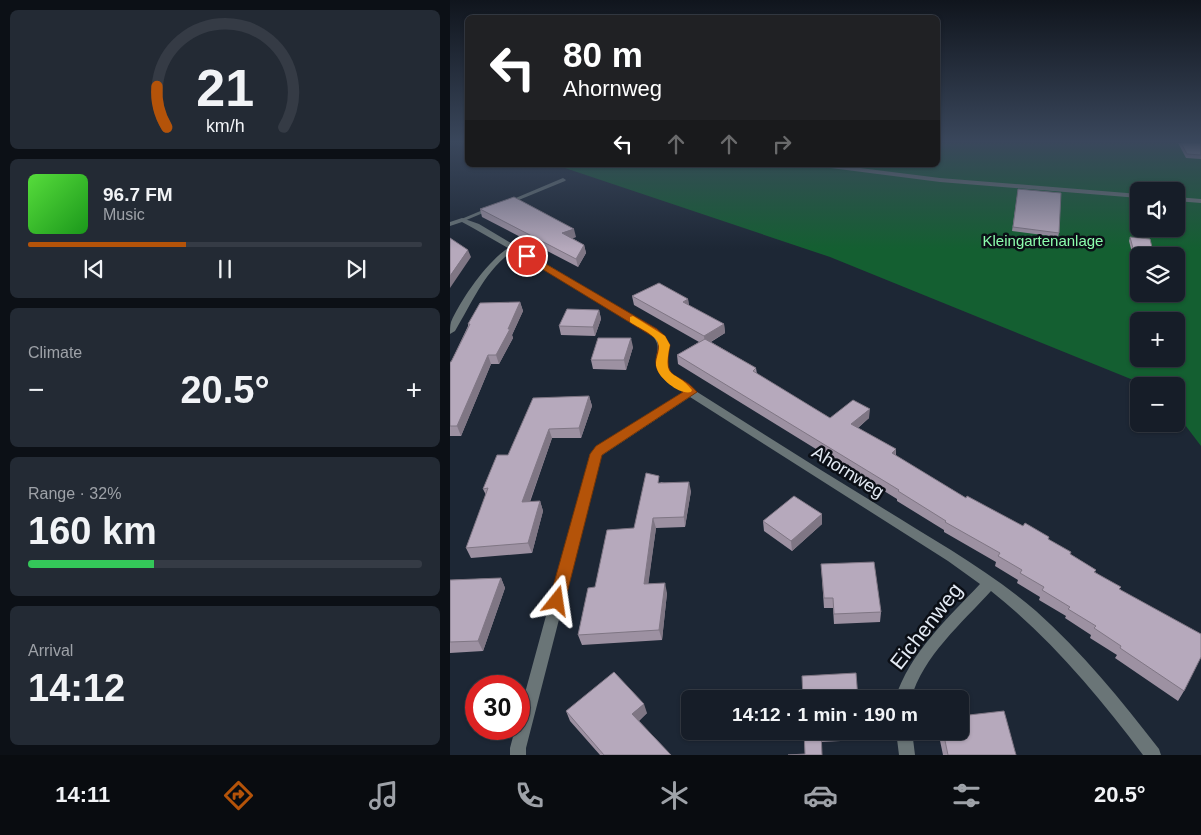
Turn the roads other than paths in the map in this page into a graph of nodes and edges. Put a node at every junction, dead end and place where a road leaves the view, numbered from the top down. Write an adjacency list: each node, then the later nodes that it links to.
1 (926, 178): 3 (lane)
2 (563, 180): 6 (lane)
3 (1130, 195)
4 (1185, 200): 5 (lane)
5 (1201, 201)
6 (462, 220): 7 (street); 8 (street)
7 (450, 224)
8 (513, 248): 9 (street); 10 (street, Ahornweg)
9 (450, 331)
10 (691, 392): 11 (street, Ahornweg); 14 (street)
11 (989, 584): 12 (street, Eichenweg); 16 (street, Ahornweg)
12 (904, 690)
13 (905, 740): 15 (street)
14 (518, 755)
15 (907, 755)
16 (1154, 755)

